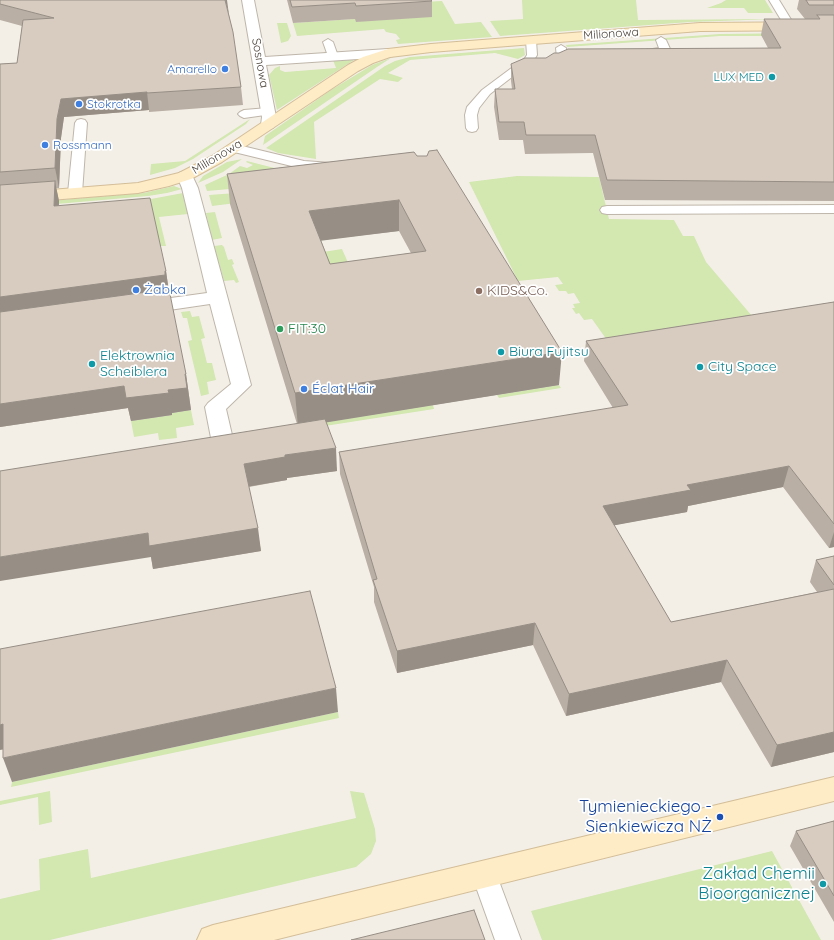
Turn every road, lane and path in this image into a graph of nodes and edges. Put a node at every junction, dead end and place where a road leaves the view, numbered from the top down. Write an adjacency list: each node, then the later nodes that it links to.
1 (248, 0): 13 (street, Sosnowa)
2 (774, 0): 3 (lane)
3 (790, 26): 4 (street, Milionowa); 5 (street, Milionowa)
4 (834, 26)
5 (531, 40): 8 (street, Milionowa); 12 (lane)
6 (661, 40): 9 (lane)
7 (328, 42): 11 (lane)
8 (388, 53): 11 (street, Milionowa); 15 (street, Milionowa)
9 (631, 54)
10 (564, 55): 12 (lane)
11 (333, 56): 13 (street, Milionowa)
12 (529, 60): 17 (lane)
13 (260, 61): 15 (street, Sosnowa)
14 (244, 114): 15 (lane)
15 (268, 118): 18 (street, Milionowa)
16 (81, 123): 21 (lane)
17 (472, 128)
18 (234, 148): 19 (lane); 20 (street, Milionowa)
19 (341, 167)
20 (185, 176): 21 (street, Milionowa); 25 (street)
21 (75, 193): 22 (street, Milionowa)
22 (0, 199)
23 (834, 209): 24 (lane)
24 (607, 210)
25 (217, 297): 26 (street); 27 (street)
26 (125, 310)
27 (184, 452)
28 (834, 789): 29 (street)
29 (484, 873): 30 (street); 31 (lane)
30 (213, 940)
31 (508, 940)

